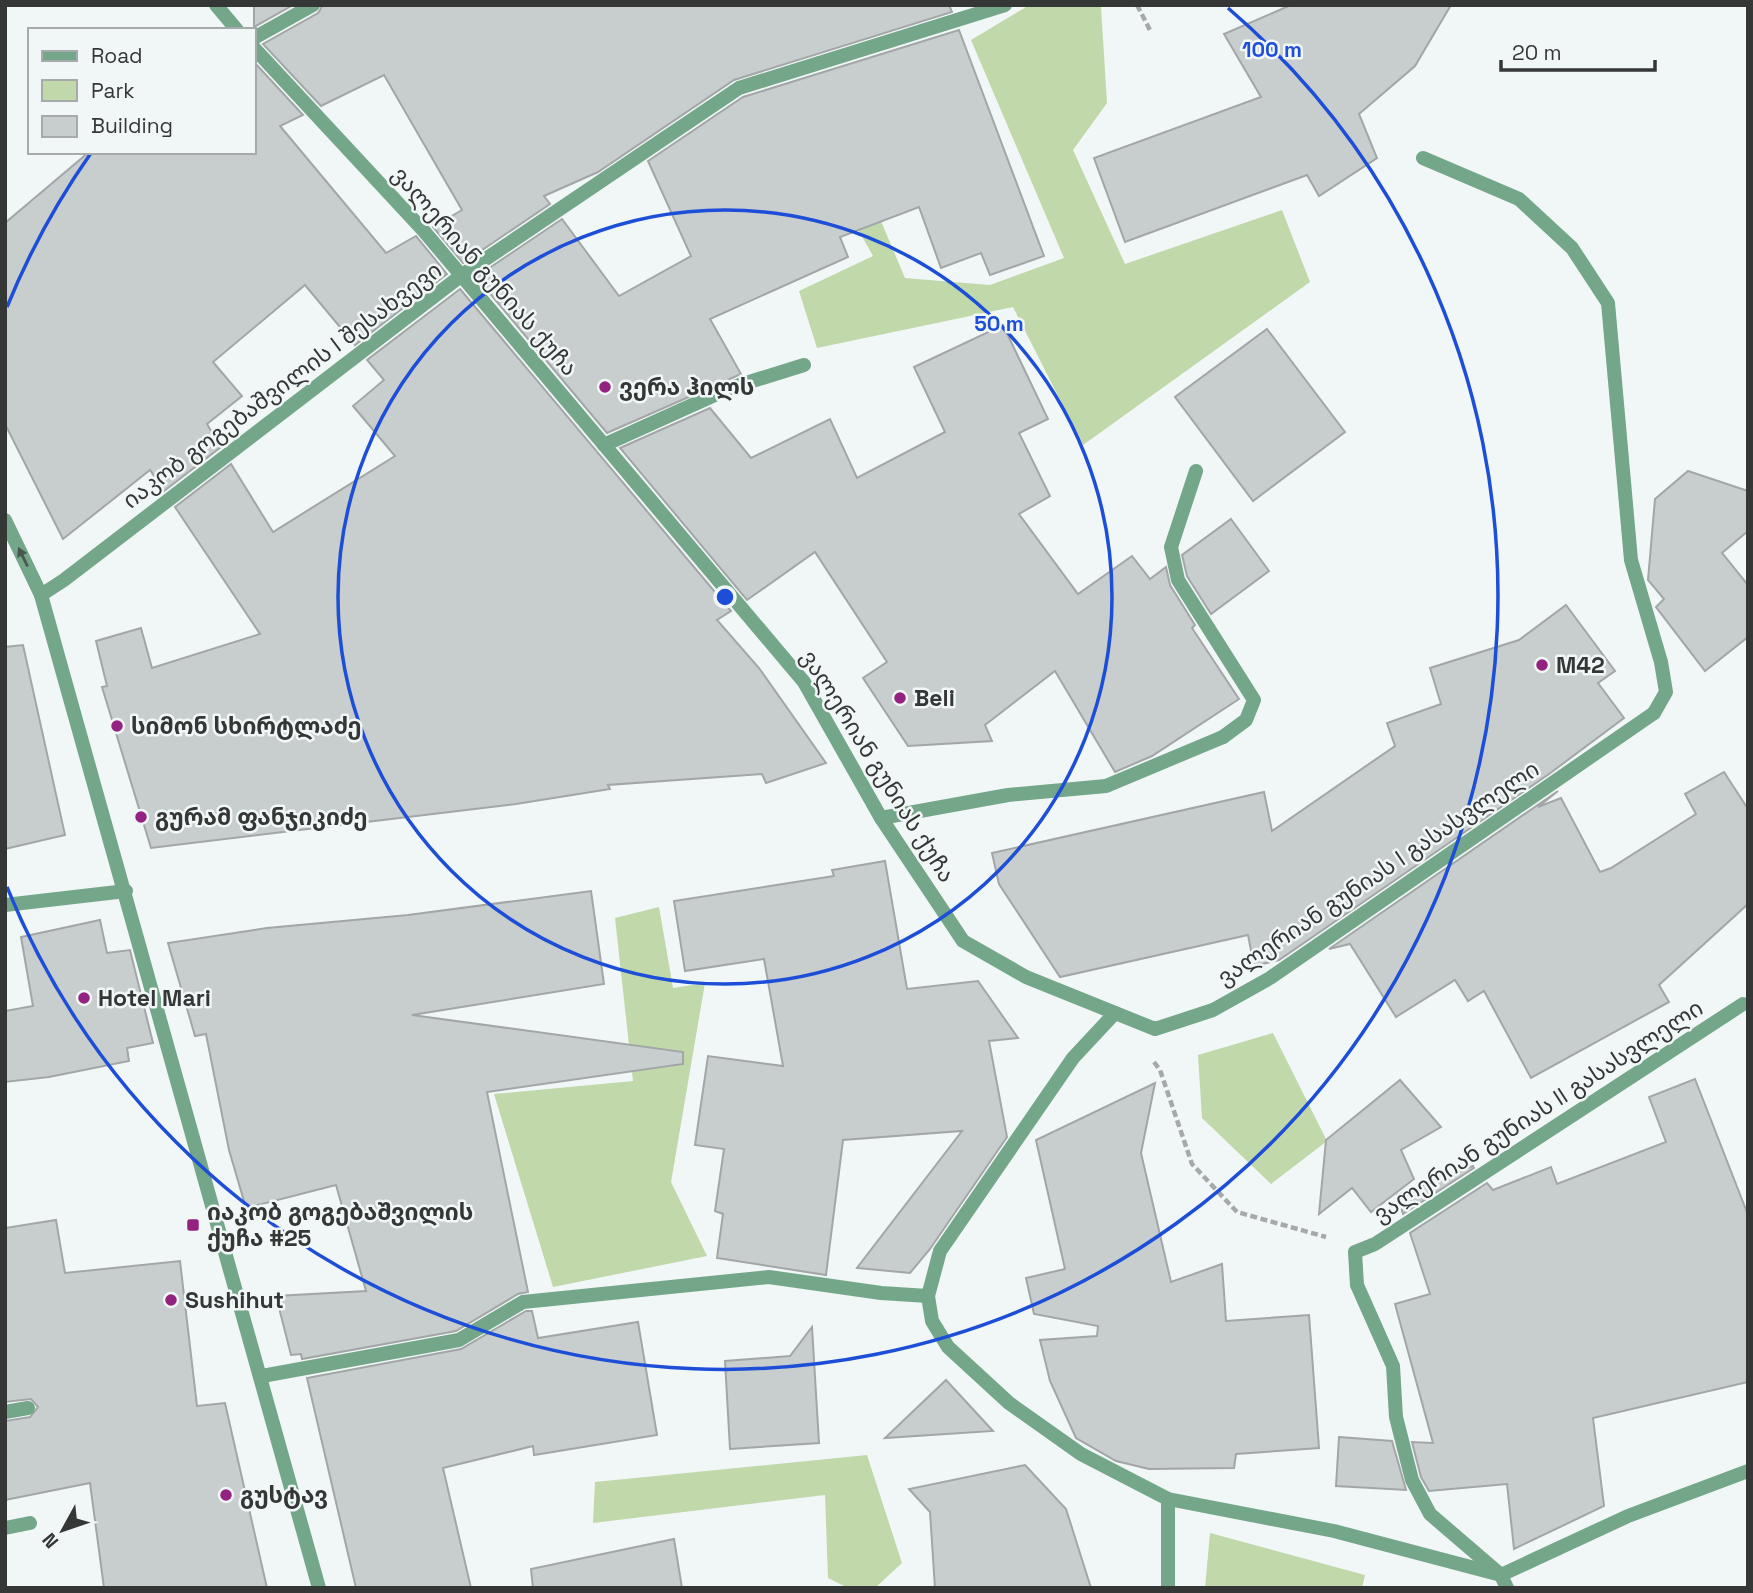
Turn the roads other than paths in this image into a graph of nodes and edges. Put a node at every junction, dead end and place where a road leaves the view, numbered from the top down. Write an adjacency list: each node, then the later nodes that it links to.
1 (216, 5): 4 (street)
2 (313, 5): 5 (street)
3 (1005, 5): 8 (street, იაკობ გოგებაშვილის I შესახვევი)
4 (235, 28)
5 (256, 37)
6 (256, 50): 8 (street, ვალერიან გუნიას ქუჩა)
7 (1423, 158): 18 (street, ვალერიან გუნიას I გასასვლელი)
8 (462, 275): 10 (street, ვალერიან გუნიას ქუჩა); 13 (street, იაკობ გოგებაშვილის I შესახვევი)
9 (804, 365): 10 (street)
10 (604, 445): 14 (street, ვალერიან გუნიას ქუჩა)
11 (1196, 471): 14 (street)
12 (5, 520): 13 (street, one-way to 12)
13 (41, 594): 15 (street)
14 (881, 818): 18 (street, ვალერიან გუნიას ქუჩა)
15 (126, 891): 16 (street); 20 (street)
16 (5, 905)
17 (1743, 1004): 27 (street, ვალერიან გუნიას II გასასვლელი)
18 (1115, 1013): 19 (street)
19 (928, 1296): 20 (street); 24 (street)
20 (262, 1376): 28 (street)
21 (28, 1408): 22 (street)
22 (5, 1412)
23 (1748, 1471): 27 (street)
24 (1168, 1499): 27 (street); 29 (street)
25 (30, 1523): 26 (street)
26 (5, 1528)
27 (1504, 1581)
28 (319, 1588)
29 (1168, 1588)

